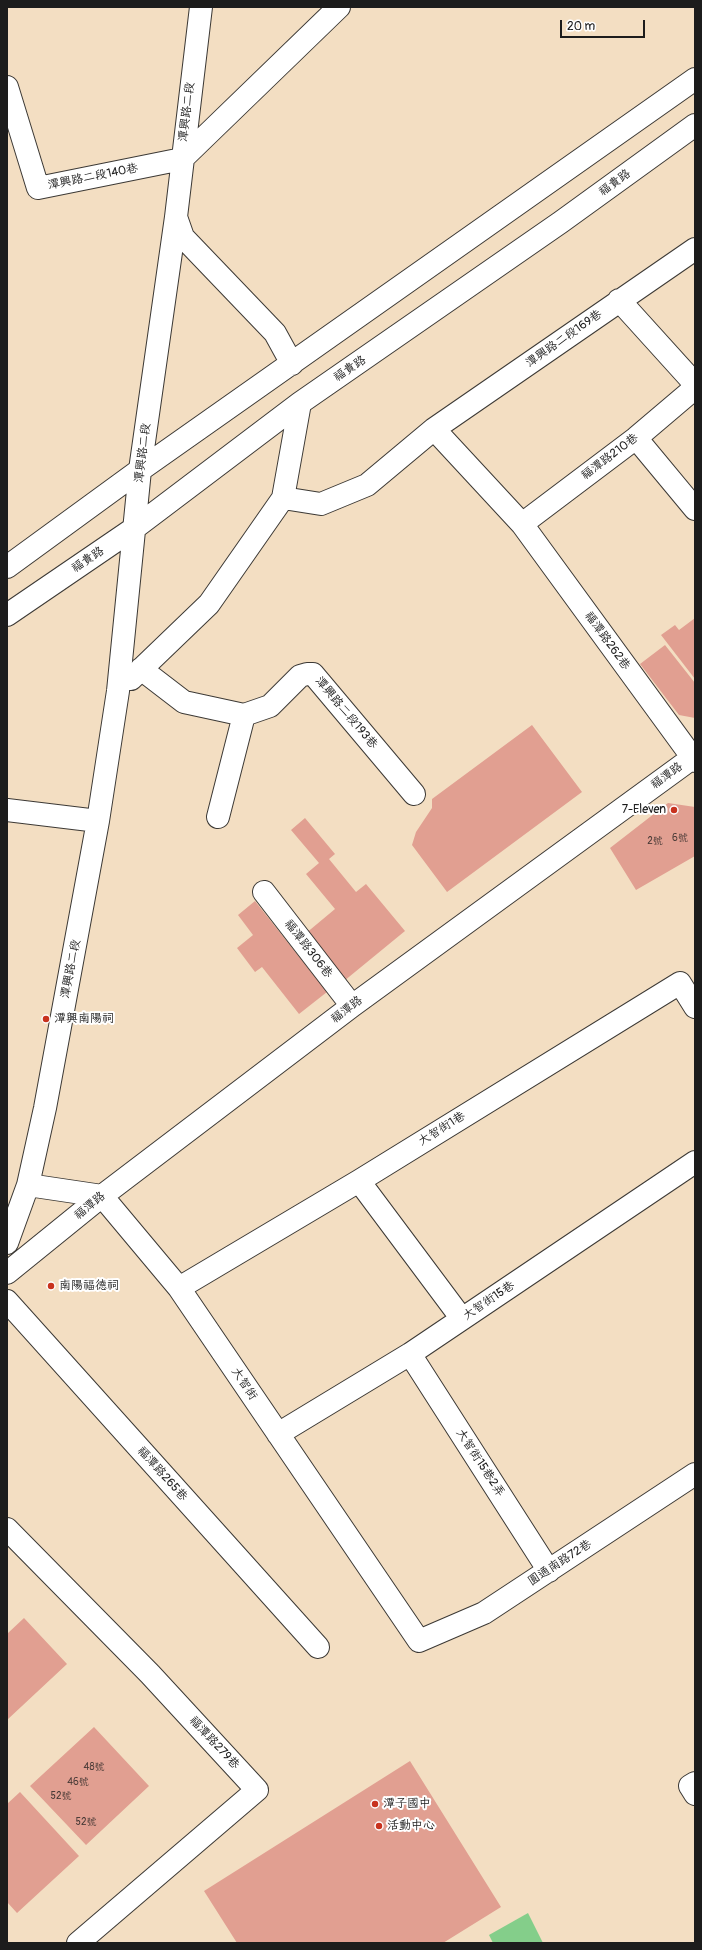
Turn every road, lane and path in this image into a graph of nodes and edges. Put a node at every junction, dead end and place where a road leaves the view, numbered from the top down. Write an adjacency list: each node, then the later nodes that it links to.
1 (201, 7): 6 (street, 潭興路二段)
2 (339, 7): 6 (street)
3 (695, 79): 10 (street)
4 (7, 87): 6 (street, 潭興路二段140巷)
5 (695, 125): 13 (street, 福貴路)
6 (182, 160): 7 (street, 潭興路二段)
7 (176, 217): 10 (street, 潭興路二段); 16 (street, 潭興路二段)
8 (695, 249): 9 (street, 潭興路二段169巷)
9 (620, 300): 11 (street); 14 (street, 潭興路二段169巷)
10 (292, 364): 16 (street)
11 (695, 384)
12 (695, 388): 15 (street, 福潭路210巷)
13 (300, 403): 17 (street); 20 (street, 福貴路)
14 (434, 429): 17 (street, 潭興路二段169巷); 19 (street, 福潭路262巷)
15 (636, 438): 18 (street); 19 (street, 福潭路210巷)
16 (140, 470): 20 (street, 潭興路二段); 21 (street)
17 (283, 498): 23 (street)
18 (695, 509)
19 (522, 524): 26 (street, 福潭路262巷)
20 (136, 527): 22 (street, 福貴路); 24 (street, 潭興路二段)
21 (7, 567)
22 (7, 615)
23 (141, 669): 24 (street); 25 (street)
24 (118, 691): 30 (street, 潭興路二段)
25 (244, 715): 27 (street, 潭興路二段193巷); 29 (street)
26 (694, 758): 32 (street, 福潭路)
27 (414, 794)
28 (7, 810): 30 (street)
29 (218, 817)
30 (98, 821): 36 (street, 潭興路二段)
31 (264, 892): 32 (street, 福潭路306巷)
32 (352, 1006): 37 (street, 福潭路)
33 (695, 1007): 35 (street, 大智街1巷)
34 (695, 1162): 42 (street, 大智街15巷)
35 (359, 1181): 40 (street, 大智街1巷); 42 (street)
36 (28, 1185): 37 (street); 38 (street, 潭興路二段)
37 (102, 1196): 39 (street, 福潭路); 40 (street, 大智街)
38 (7, 1243)
39 (7, 1273)
40 (179, 1288): 44 (street, 大智街)
41 (7, 1301): 49 (street, 福潭路265巷)
42 (462, 1319): 43 (street, 大智街15巷)
43 (410, 1354): 44 (street, 大智街15巷); 47 (street, 大智街15巷2弄)
44 (278, 1434): 48 (street, 大智街)
45 (695, 1474): 47 (street, 圓通南路72巷)
46 (7, 1529): 50 (street, 福潭路279巷)
47 (549, 1571): 48 (street, 圓通南路72巷)
48 (419, 1641)
49 (318, 1648)
50 (78, 1943)

